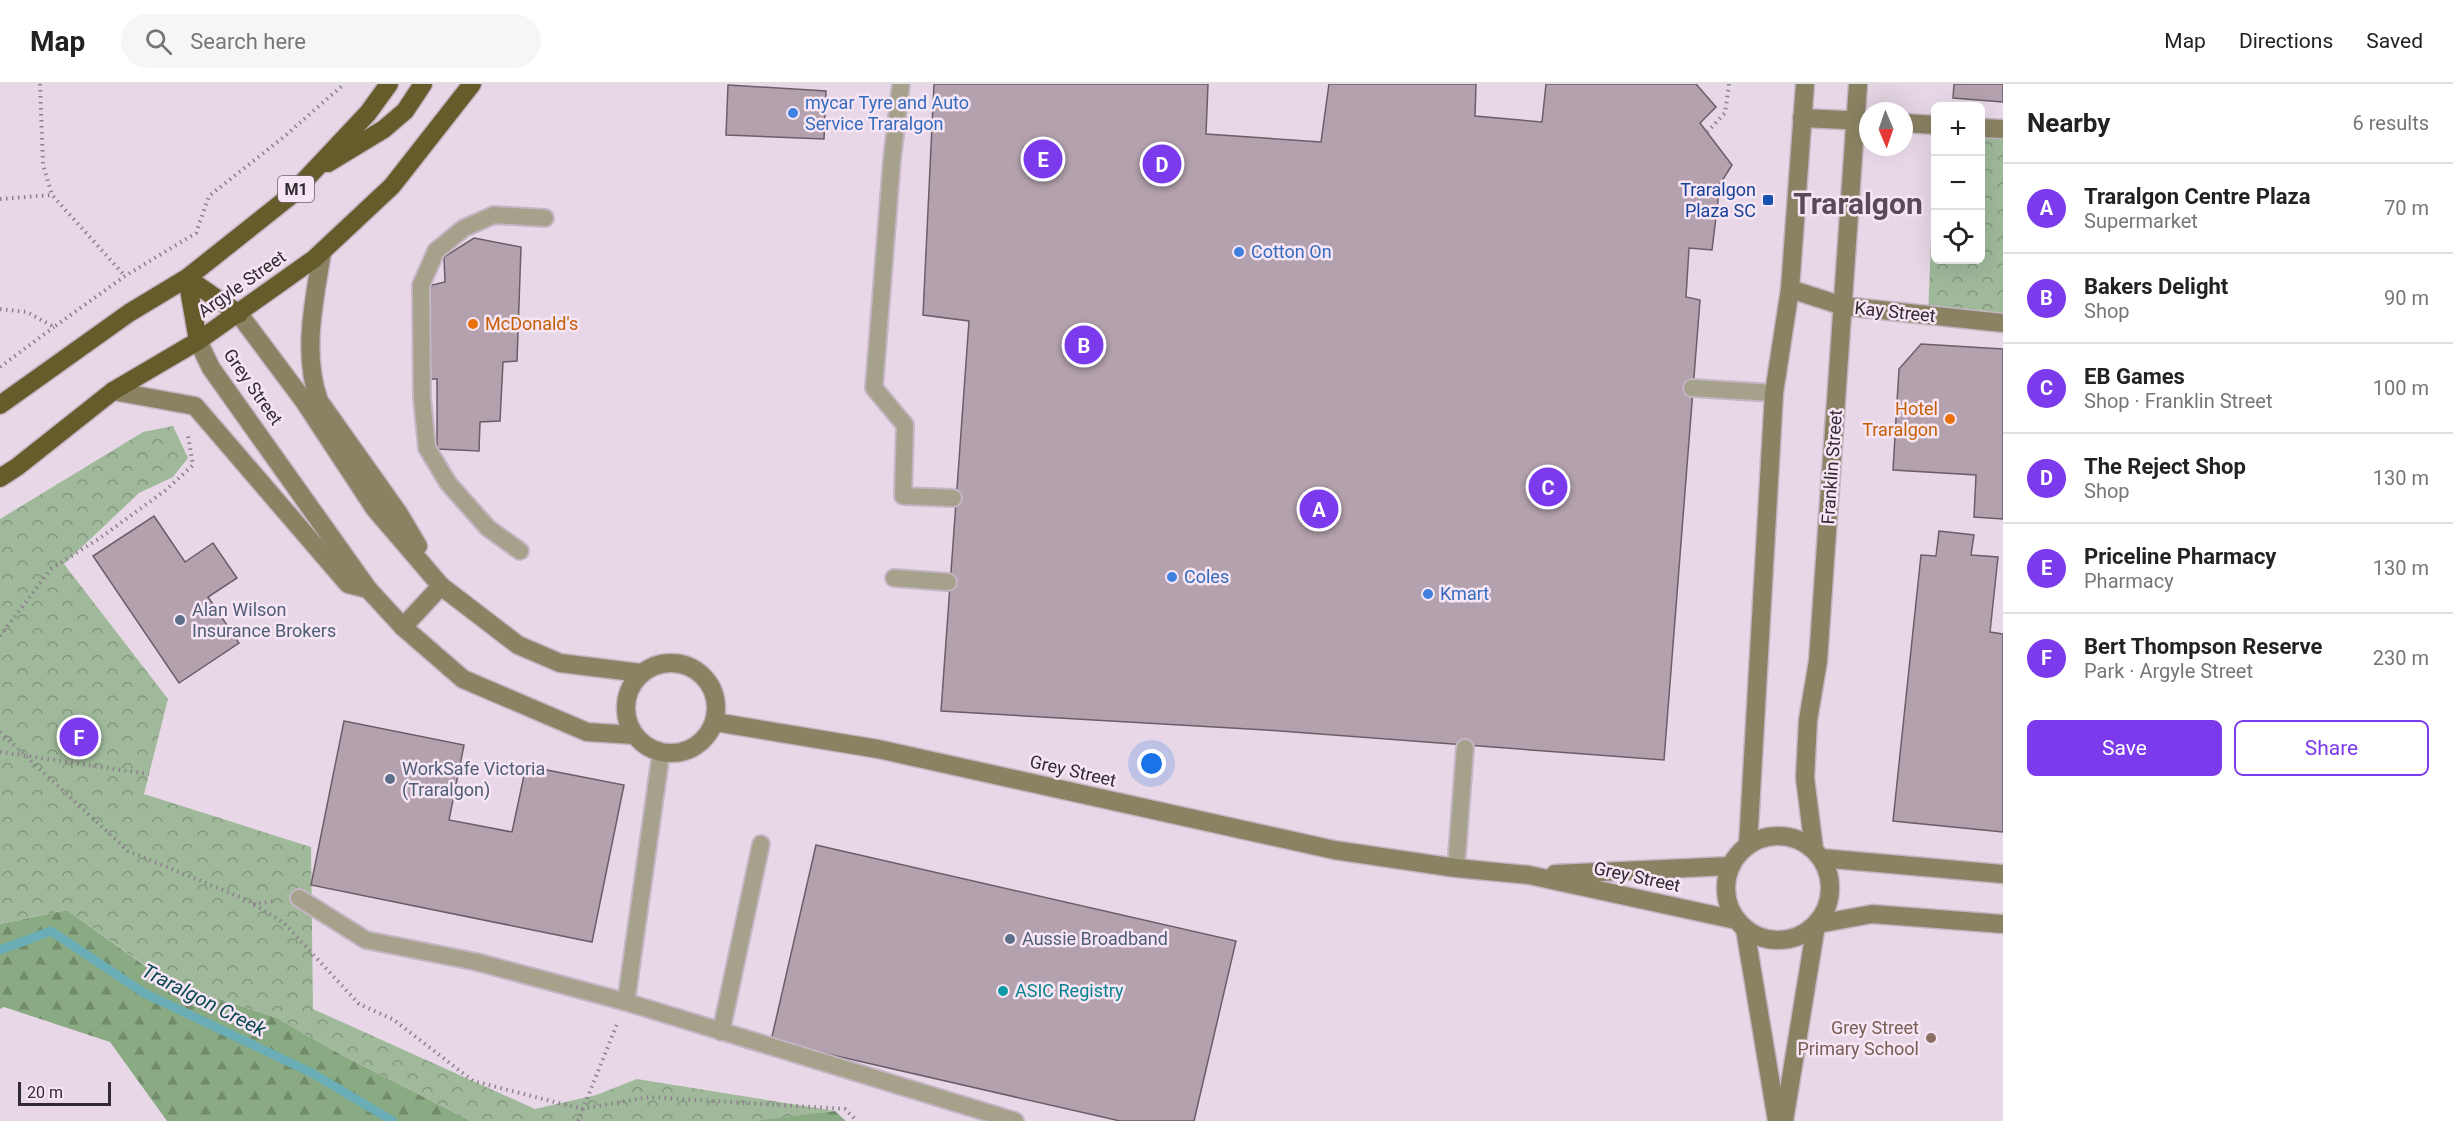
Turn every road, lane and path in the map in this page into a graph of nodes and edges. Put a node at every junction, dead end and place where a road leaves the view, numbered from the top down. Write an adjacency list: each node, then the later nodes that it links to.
1 (40, 84): 20 (path)
2 (344, 84): 24 (path)
3 (389, 84): 19 (highway, Argyle Street / M1)
4 (423, 84): 19 (highway)
5 (472, 84): 23 (highway, Argyle Street)
6 (901, 84): 40 (lane)
7 (1729, 84): 17 (path)
8 (1805, 84): 11 (main road)
9 (1858, 84): 10 (main road, Franklin Street)
10 (1860, 102)
11 (1802, 118): 12 (main road); 26 (main road)
12 (1859, 121)
13 (1913, 124): 14 (main road)
14 (1931, 125)
15 (1985, 128): 16 (main road)
16 (2003, 129)
17 (1707, 132)
18 (1859, 150): 27 (main road, Franklin Street)
19 (313, 171): 25 (highway, Argyle Street / M1)
20 (52, 195): 21 (path); 24 (path)
21 (0, 199)
22 (545, 218): 41 (lane)
23 (322, 253): 29 (highway, Argyle Street); 44 (main road)
24 (124, 276): 31 (path)
25 (187, 278): 29 (highway, Grey Street); 32 (highway, Grey Street); 37 (highway, Argyle Street / M1)
26 (1790, 289): 27 (main road, Kay Street); 36 (main road)
27 (1843, 306): 30 (main road, Kay Street); 59 (main road, Franklin Street)
28 (0, 309): 31 (path)
29 (239, 314): 32 (highway, Argyle Street); 44 (main road, Grey Street)
30 (2003, 323)
31 (54, 327): 33 (path)
32 (198, 341): 35 (highway, Argyle Street); 45 (main road, Grey Street)
33 (0, 367)
34 (1692, 388): 36 (lane)
35 (113, 392): 38 (main road); 39 (highway, Argyle Street)
36 (1774, 393): 58 (main road)
37 (0, 405)
38 (195, 406): 45 (main road); 47 (path)
39 (0, 478)
40 (953, 498)
41 (520, 551)
42 (894, 578): 43 (lane)
43 (948, 582)
44 (441, 586): 46 (main road); 48 (main road, Grey Street)
45 (368, 589): 46 (main road, Grey Street)
46 (403, 627): 51 (main road, Grey Street)
47 (0, 636)
48 (641, 674): 49 (main road); 51 (main road)
49 (715, 722): 54 (main road); 61 (main road, Grey Street)
50 (0, 732): 55 (path)
51 (634, 735): 54 (main road)
52 (1465, 748): 61 (lane)
53 (0, 752): 55 (path)
54 (661, 753): 68 (lane)
55 (28, 756): 56 (path); 70 (path)
56 (149, 774)
57 (761, 844): 69 (lane)
58 (1749, 845): 59 (main road); 60 (main road)
59 (1818, 853): 62 (main road); 65 (main road)
60 (1731, 866): 63 (main road, Grey Street); 67 (main road)
61 (1456, 868): 63 (main road, Grey Street)
62 (2003, 874)
63 (1529, 875): 67 (main road, Grey Street)
64 (299, 898): 68 (lane)
65 (1817, 924): 66 (main road); 67 (main road); 75 (main road)
66 (2003, 924)
67 (1741, 925): 74 (main road)
68 (626, 1002): 69 (lane); 70 (path)
69 (721, 1032): 73 (lane)
70 (582, 1109): 71 (path); 72 (path)
71 (578, 1121)
72 (857, 1121)
73 (1015, 1121)
74 (1778, 1121)
75 (1784, 1121)

